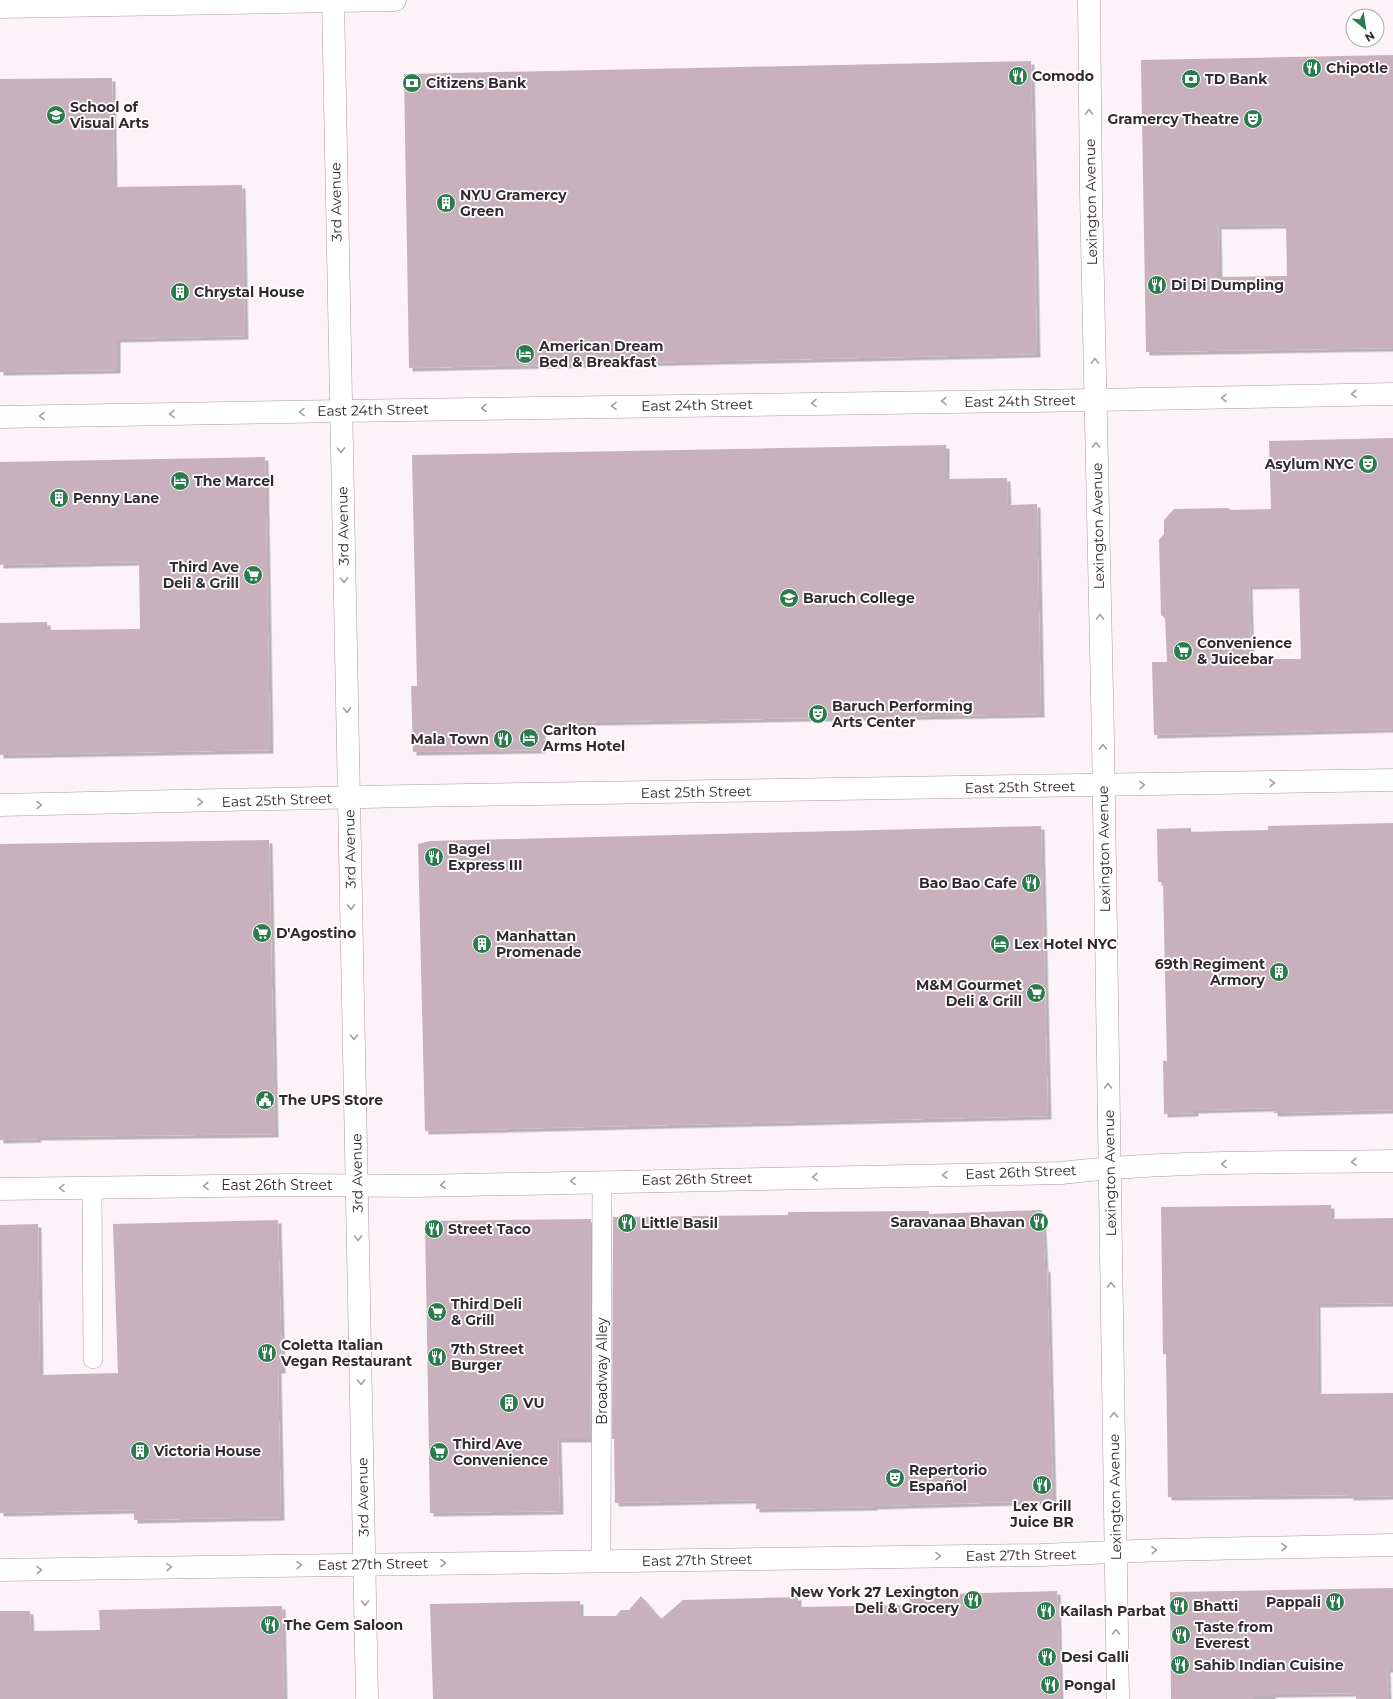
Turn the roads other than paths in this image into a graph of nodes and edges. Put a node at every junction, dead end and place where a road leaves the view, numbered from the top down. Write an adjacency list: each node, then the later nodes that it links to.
1 (395, 0): 3 (street)
2 (1089, 0): 6 (street, Lexington Avenue, one-way to 2)
3 (333, 1): 4 (street); 7 (street, 3rd Avenue)
4 (0, 7)
5 (1393, 394): 6 (street, East 24th Street, one-way to 6)
6 (1095, 400): 7 (street, East 24th Street, one-way to 7); 10 (street, Lexington Avenue, one-way to 6)
7 (341, 411): 8 (street, East 24th Street, one-way to 8); 11 (street, 3rd Avenue, one-way to 11)
8 (0, 417)
9 (1393, 780): 10 (street, East 25th Street, one-way to 9)
10 (1103, 786): 11 (street, East 25th Street); 14 (street, Lexington Avenue, one-way to 10)
11 (349, 798): 12 (street, East 25th Street, one-way to 11); 16 (street, 3rd Avenue, one-way to 16)
12 (0, 806)
13 (1393, 1161): 14 (street, East 26th Street, one-way to 14)
14 (1110, 1167): 15 (street, East 26th Street, one-way to 15); 21 (street, Lexington Avenue, one-way to 14)
15 (602, 1181): 16 (street, East 26th Street, one-way to 16); 22 (lane, Broadway Alley)
16 (357, 1185): 17 (street, East 26th Street, one-way to 17); 23 (street, 3rd Avenue, one-way to 23)
17 (92, 1188): 18 (street, East 26th Street, one-way to 18); 19 (lane)
18 (0, 1190)
19 (93, 1359)
20 (1393, 1545): 21 (street, East 27th Street, one-way to 20)
21 (1116, 1552): 22 (street, East 27th Street, one-way to 21); 26 (street, Lexington Avenue, one-way to 21)
22 (601, 1561): 23 (street, East 27th Street, one-way to 22)
23 (364, 1564): 24 (street, East 27th Street, one-way to 23); 25 (street, 3rd Avenue, one-way to 25)
24 (0, 1570)
25 (367, 1699)
26 (1118, 1699)

